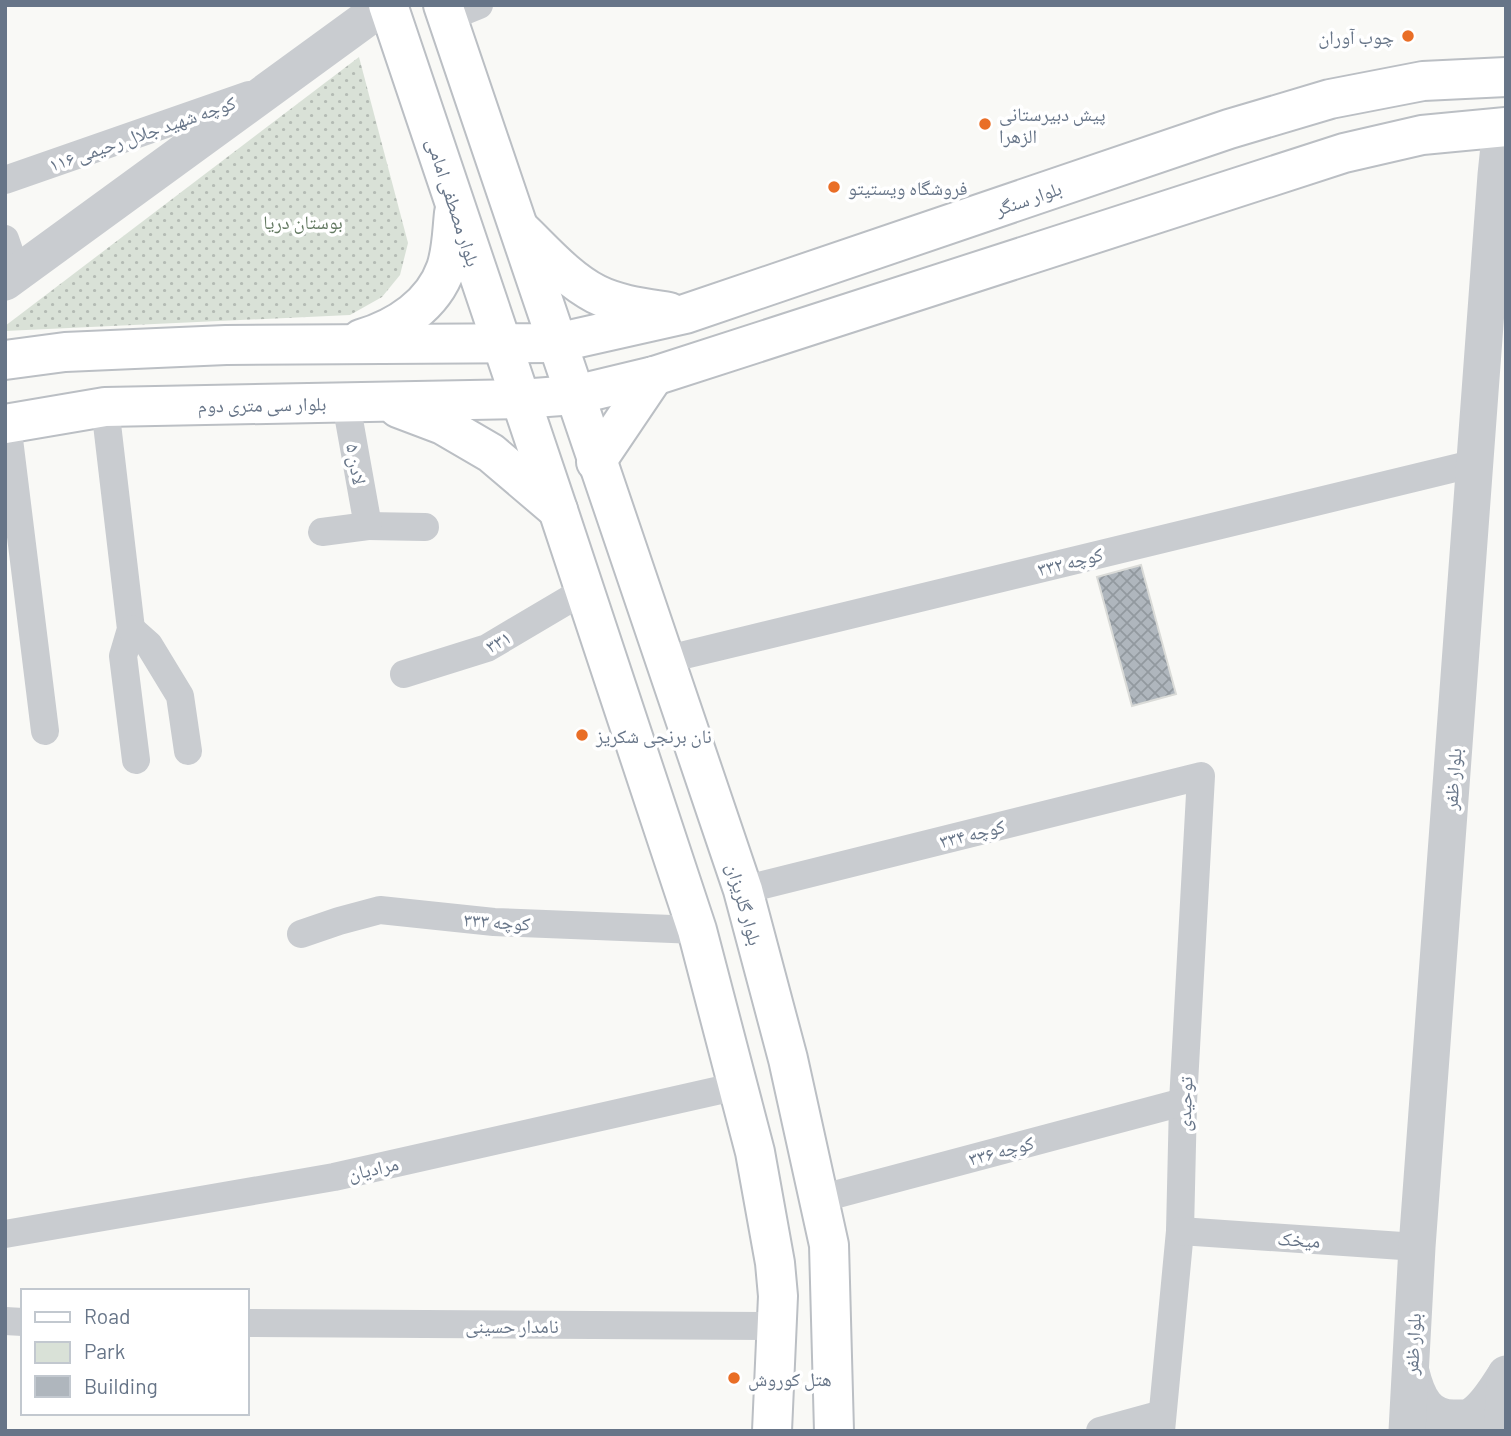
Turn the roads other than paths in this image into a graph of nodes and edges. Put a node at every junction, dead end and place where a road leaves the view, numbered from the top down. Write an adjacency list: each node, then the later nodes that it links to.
1 (386, 5): 4 (street); 8 (main road, بلوار مصطفی امامی)
2 (456, 9): 9 (main road)
3 (1506, 77): 12 (main road, بلوار سنگر)
4 (278, 85): 7 (street, کوچه شهید جلال رحیمی ۱۱۶); 11 (street)
5 (1503, 127): 6 (street, بلوار ظفر); 17 (main road)
6 (1501, 173): 25 (street, بلوار ظفر)
7 (5, 180)
8 (455, 204): 14 (main road); 15 (main road, بلوار مصطفی امامی)
9 (515, 224): 12 (main road); 13 (main road)
10 (5, 239): 11 (street)
11 (11, 278)
12 (685, 314): 13 (main road, بلوار سنگر)
13 (556, 343): 15 (main road, بلوار سنگر); 18 (main road)
14 (347, 344): 15 (main road); 16 (main road)
15 (501, 344): 19 (main road, بلوار مصطفی امامی)
16 (5, 360)
17 (654, 376): 18 (main road); 24 (main road)
18 (575, 395): 19 (main road, بلوار سی متری دوم); 24 (main road, بلوار گلریزان)
19 (520, 399): 20 (main road, بلوار سی متری دوم); 26 (main road)
20 (383, 402): 21 (main road, بلوار سی متری دوم); 26 (main road)
21 (346, 403): 22 (main road, بلوار سی متری دوم); 27 (street, لادن ۵)
22 (105, 407): 23 (main road, بلوار سی متری دوم); 31 (street)
23 (6, 424): 34 (street)
24 (596, 462): 32 (main road, بلوار گلریزان)
25 (1476, 463): 32 (street, کوچه ۳۳۲); 46 (street, بلوار ظفر)
26 (558, 510): 30 (main road)
27 (368, 526): 28 (street); 29 (street)
28 (425, 527)
29 (322, 532)
30 (585, 590): 33 (street, ۳۳۱); 39 (main road)
31 (131, 629): 35 (street); 36 (street)
32 (664, 660): 38 (main road, بلوار گلریزان)
33 (404, 674)
34 (45, 731)
35 (188, 751)
36 (136, 760)
37 (1201, 776): 38 (street, کوچه ۳۳۴); 42 (street, توحیدی)
38 (743, 890): 43 (main road, بلوار گلریزان)
39 (697, 930): 40 (street, کوچه ۳۳۳); 41 (main road)
40 (301, 934)
41 (738, 1086): 45 (street, مرادیان); 48 (main road)
42 (1183, 1102): 43 (street, کوچه ۳۳۶); 44 (street, توحیدی)
43 (819, 1199): 53 (main road, بلوار گلریزان)
44 (1180, 1231): 46 (street, میخک); 51 (street, توحیدی)
45 (5, 1234)
46 (1417, 1247): 49 (street, بلوار ظفر)
47 (248, 1323): 48 (street, نامدار حسینی)
48 (776, 1326): 52 (main road)
49 (1410, 1367): 50 (street); 55 (street, بلوار ظفر)
50 (1506, 1375): 56 (street)
51 (1162, 1422): 54 (street)
52 (772, 1431)
53 (834, 1431)
54 (1100, 1431)
55 (1406, 1431)
56 (1502, 1431)

